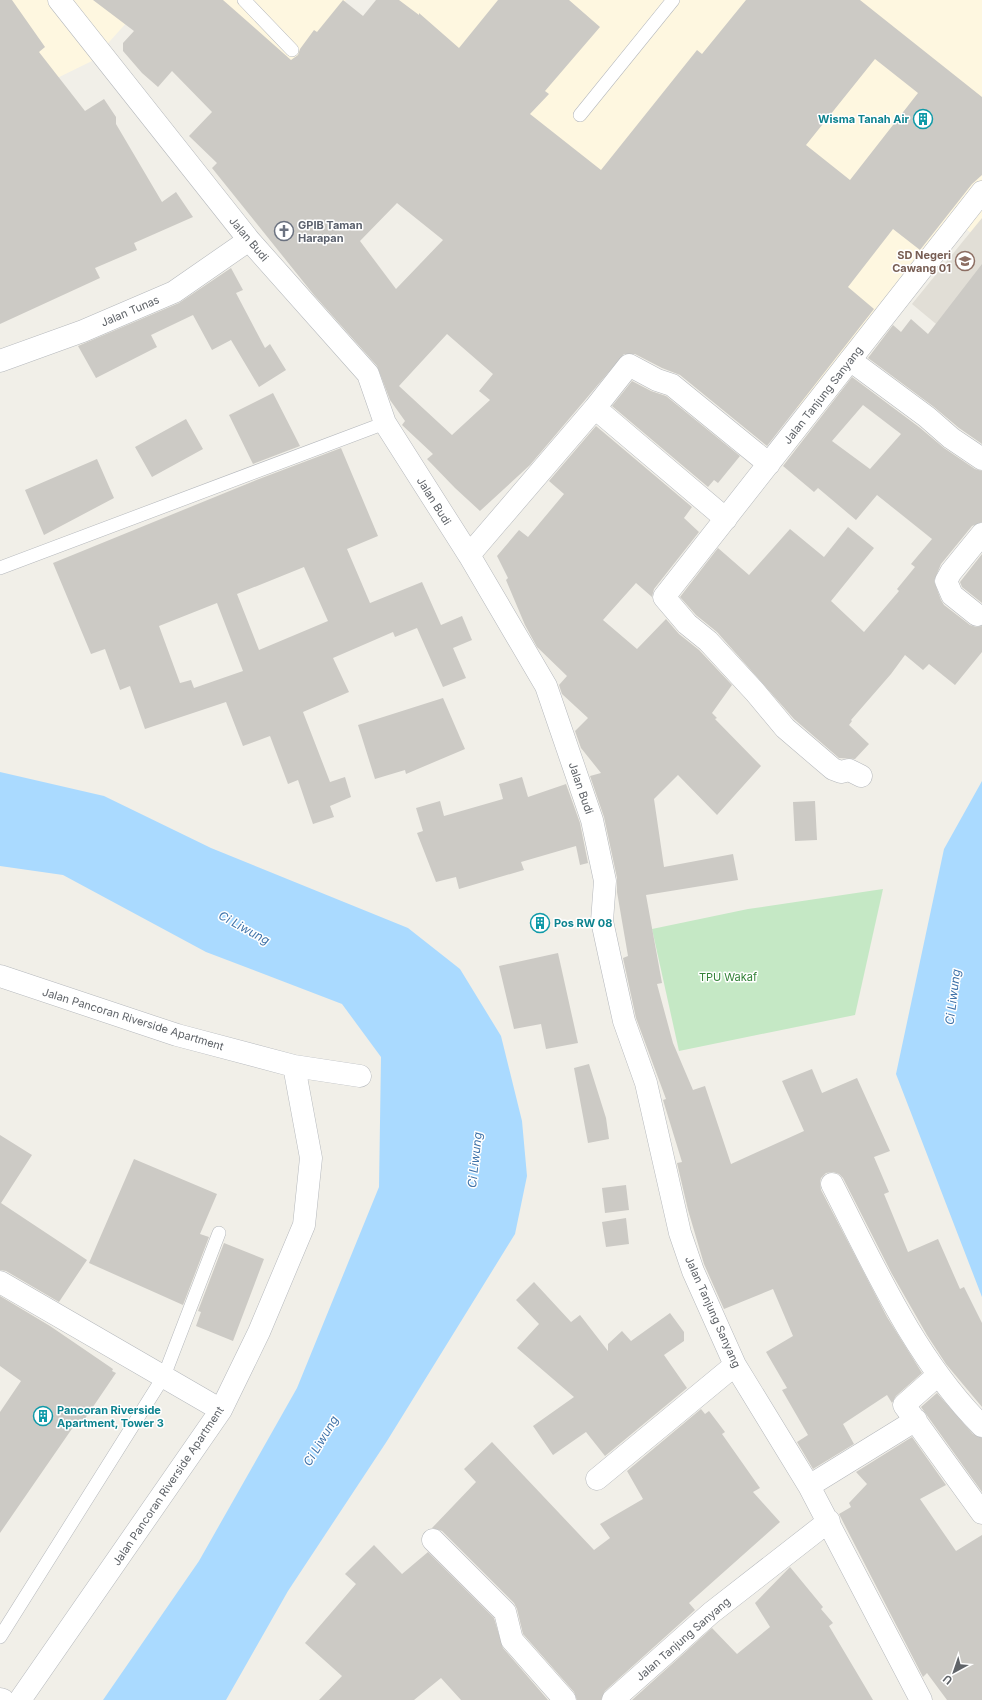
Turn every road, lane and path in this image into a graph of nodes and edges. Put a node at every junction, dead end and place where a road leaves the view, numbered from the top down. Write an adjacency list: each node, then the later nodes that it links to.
1 (59, 0): 7 (street, Jalan Budi)
2 (244, 0): 4 (lane)
3 (673, 0): 5 (lane)
4 (292, 50)
5 (580, 115)
6 (982, 192): 8 (street, Jalan Tanjung Sanyang)
7 (249, 240): 9 (street, Jalan Tunas); 11 (street, Jalan Budi)
8 (850, 360): 12 (street); 13 (street, Jalan Tanjung Sanyang)
9 (0, 361)
10 (595, 408): 13 (street); 14 (street); 16 (street)
11 (385, 423): 16 (street, Jalan Budi); 17 (lane)
12 (982, 459)
13 (769, 464): 14 (street, Jalan Tanjung Sanyang)
14 (726, 519): 19 (street, Jalan Tanjung Sanyang)
15 (982, 534): 18 (street)
16 (469, 555): 23 (street, Jalan Budi)
17 (0, 568)
18 (977, 615)
19 (861, 776)
20 (0, 976): 21 (street, Jalan Pancoran Riverside Apartment)
21 (294, 1066): 22 (street); 30 (street, Jalan Pancoran Riverside Apartment)
22 (360, 1076)
23 (646, 1083): 27 (street, Jalan Tanjung Sanyang)
24 (832, 1184): 28 (street)
25 (219, 1233): 29 (lane)
26 (0, 1282): 29 (street)
27 (735, 1365): 33 (street); 34 (street, Jalan Tanjung Sanyang)
28 (938, 1375): 31 (street); 32 (street)
29 (164, 1376): 30 (street); 38 (lane)
30 (221, 1410): 39 (street, Jalan Pancoran Riverside Apartment)
31 (916, 1420): 34 (street); 35 (street)
32 (982, 1426)
33 (597, 1479)
34 (809, 1486): 36 (street, Jalan Tanjung Sanyang)
35 (982, 1513)
36 (828, 1521): 41 (street, Jalan Tanjung Sanyang); 42 (street, Jalan Tanjung Sanyang)
37 (432, 1540): 40 (street)
38 (0, 1637)
39 (20, 1700)
40 (565, 1700)
41 (613, 1700)
42 (921, 1700)

